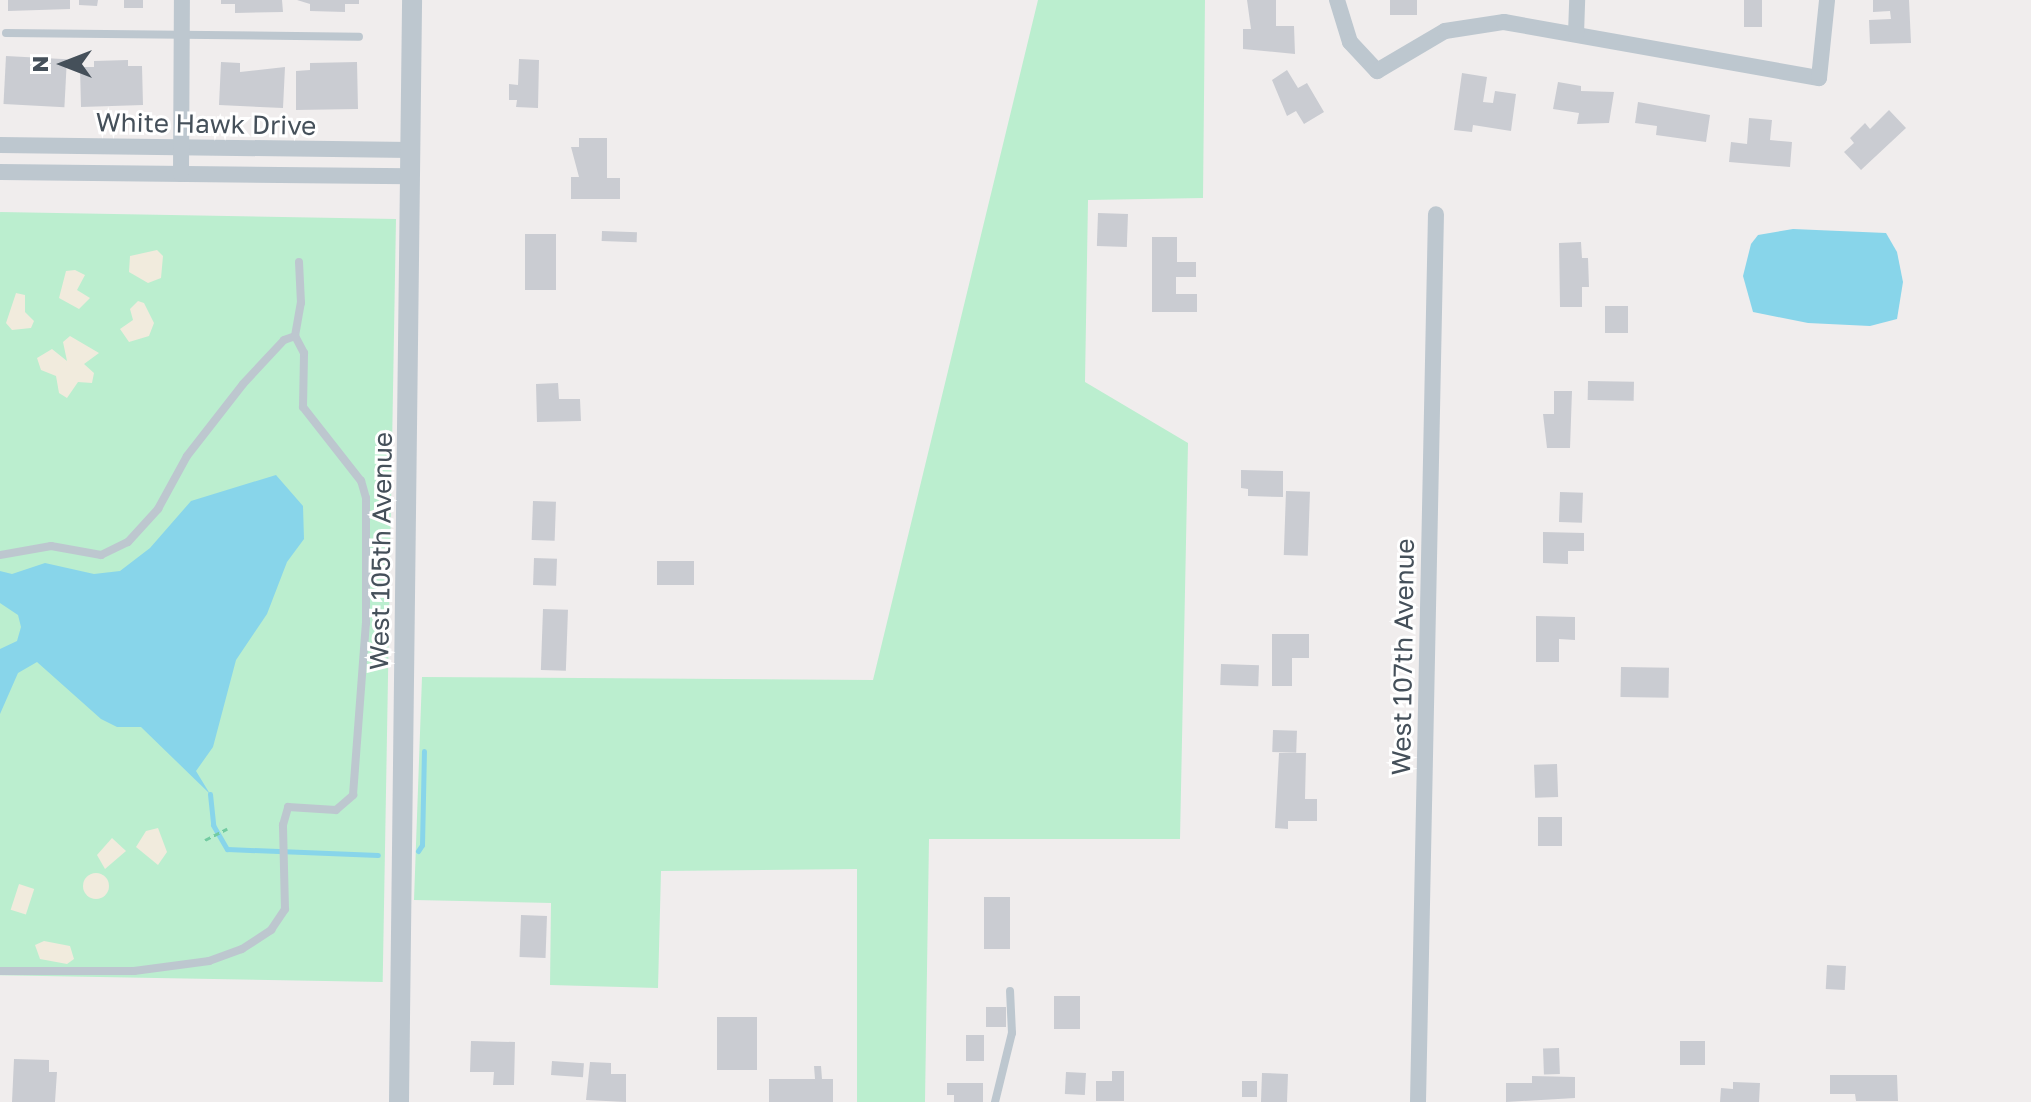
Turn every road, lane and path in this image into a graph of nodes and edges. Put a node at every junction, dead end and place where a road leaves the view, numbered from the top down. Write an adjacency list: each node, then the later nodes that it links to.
1 (182, 0): 8 (street)
2 (412, 0): 12 (street, West 105th Avenue)
3 (1337, 0): 7 (street)
4 (1577, 0): 7 (street)
5 (1827, 0): 7 (street)
6 (6, 33): 8 (lane)
7 (1576, 34)
8 (182, 35): 9 (lane); 11 (street)
9 (359, 37)
10 (0, 145): 11 (street, White Hawk Drive)
11 (181, 147): 12 (street, White Hawk Drive); 14 (street)
12 (411, 150): 15 (street, West 105th Avenue)
13 (0, 172): 14 (street, White Hawk Drive)
14 (181, 174): 15 (street, White Hawk Drive)
15 (410, 176): 24 (street, West 105th Avenue)
16 (1436, 214): 26 (street, West 107th Avenue)
17 (299, 262): 18 (lane)
18 (295, 336): 19 (lane); 22 (lane)
19 (0, 555)
20 (227, 829): 21 (path)
21 (205, 840)
22 (0, 971)
23 (1010, 991): 25 (lane)
24 (399, 1102)
25 (995, 1102)
26 (1418, 1102)

